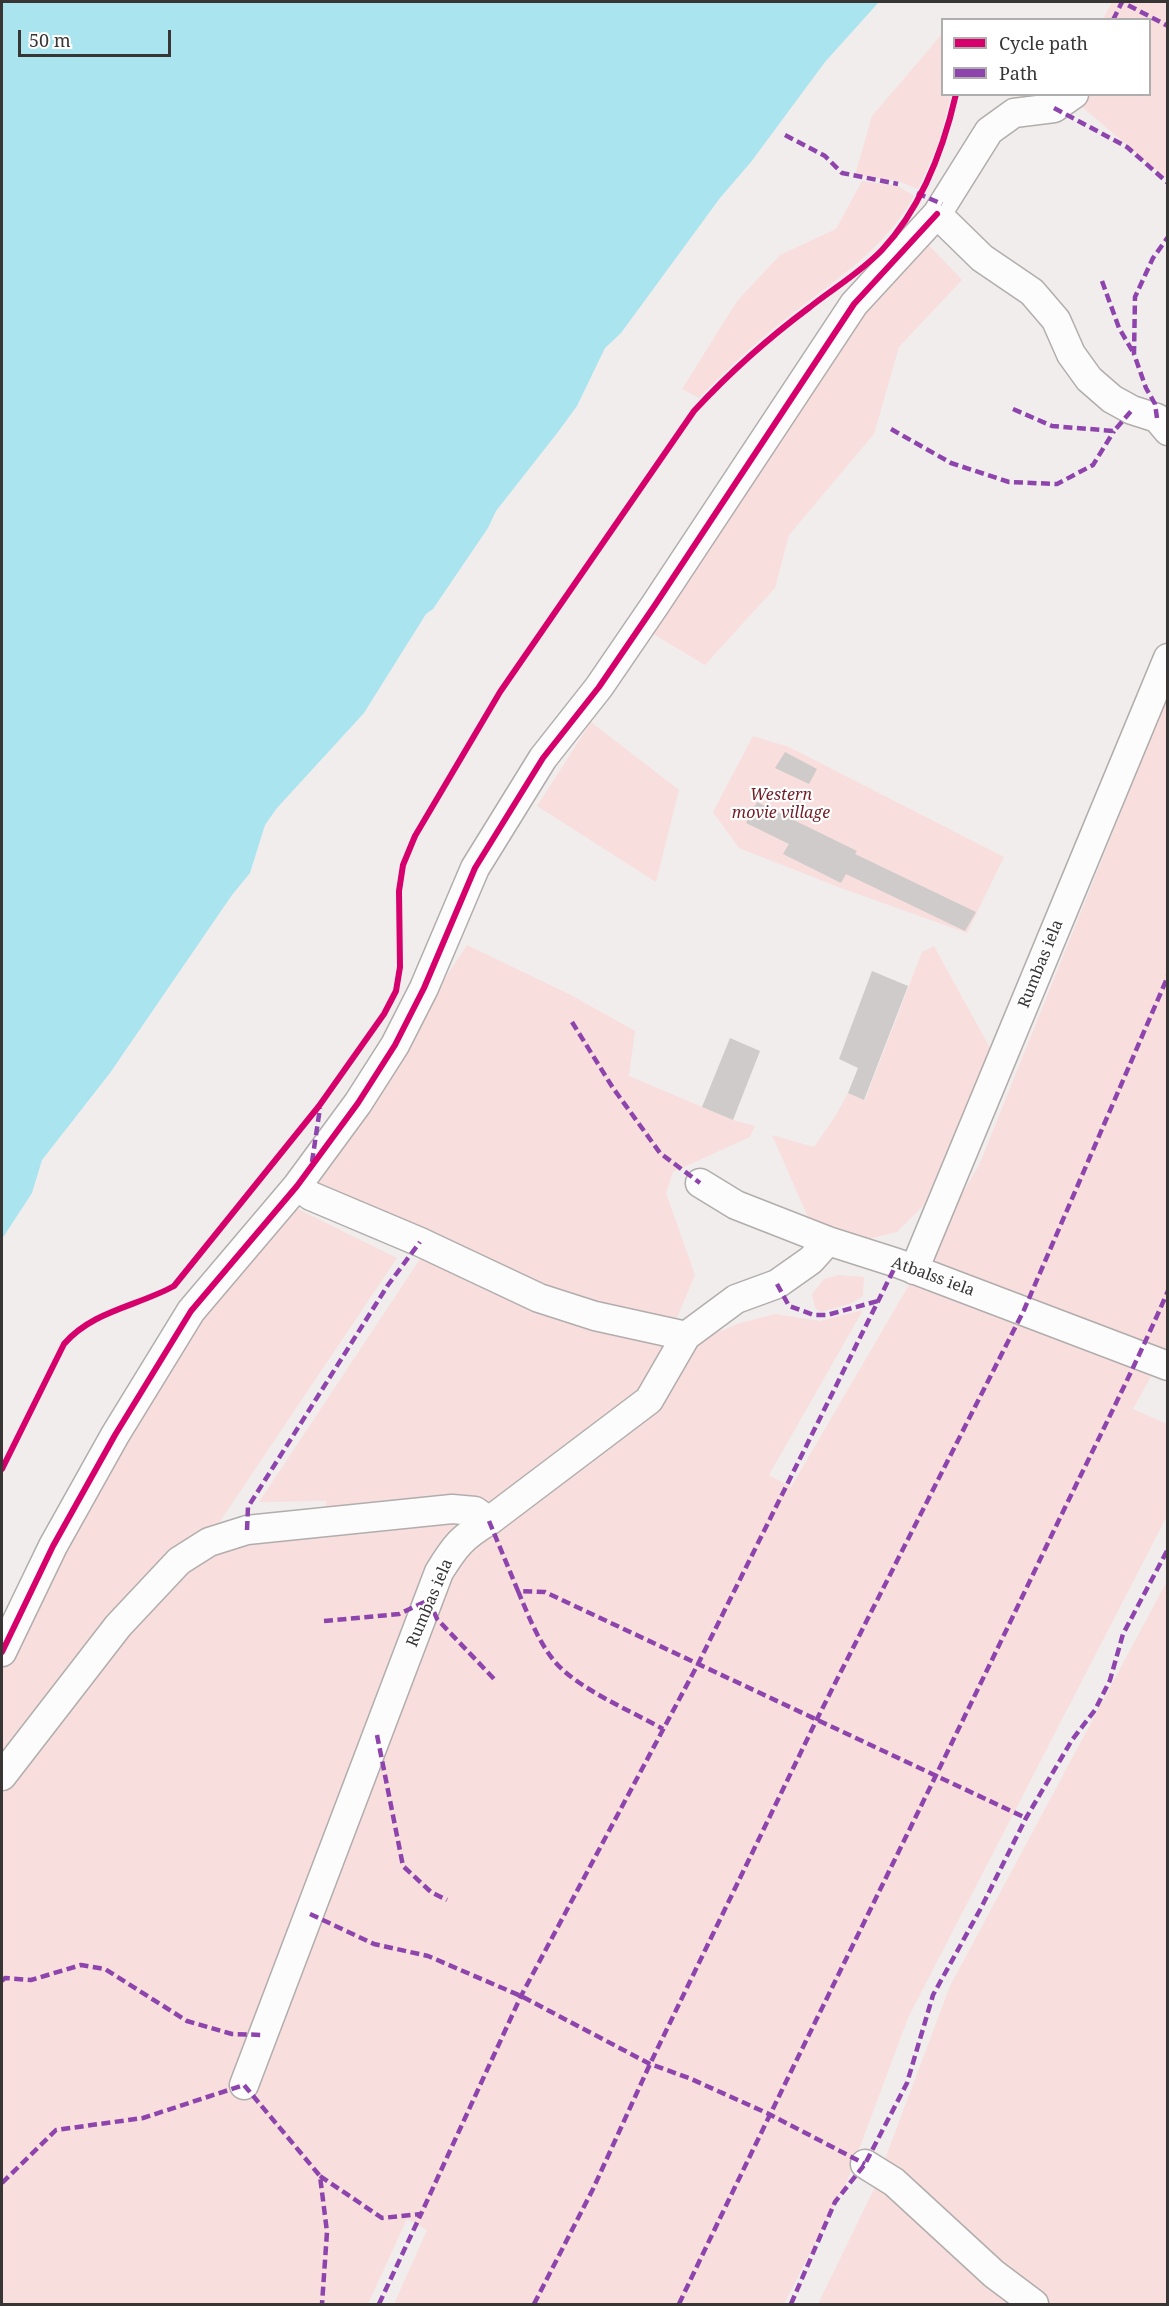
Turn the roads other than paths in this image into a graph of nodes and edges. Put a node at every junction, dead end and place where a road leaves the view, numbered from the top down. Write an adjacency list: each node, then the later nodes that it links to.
1 (1071, 96): 2 (street)
2 (937, 214): 3 (street); 6 (street)
3 (1167, 431)
4 (1167, 658): 8 (street, Rumbas iela)
5 (700, 1183): 7 (street, Atbalss iela)
6 (297, 1186): 9 (street); 12 (street)
7 (828, 1241): 8 (street, Atbalss iela); 9 (street, Rumbas iela)
8 (914, 1270): 10 (street, Atbalss iela)
9 (686, 1336): 11 (street, Rumbas iela)
10 (1167, 1366)
11 (489, 1521): 13 (street); 14 (street, Rumbas iela)
12 (2, 1652)
13 (2, 1776)
14 (244, 2085)
15 (865, 2164): 16 (street)
16 (1034, 2304)

